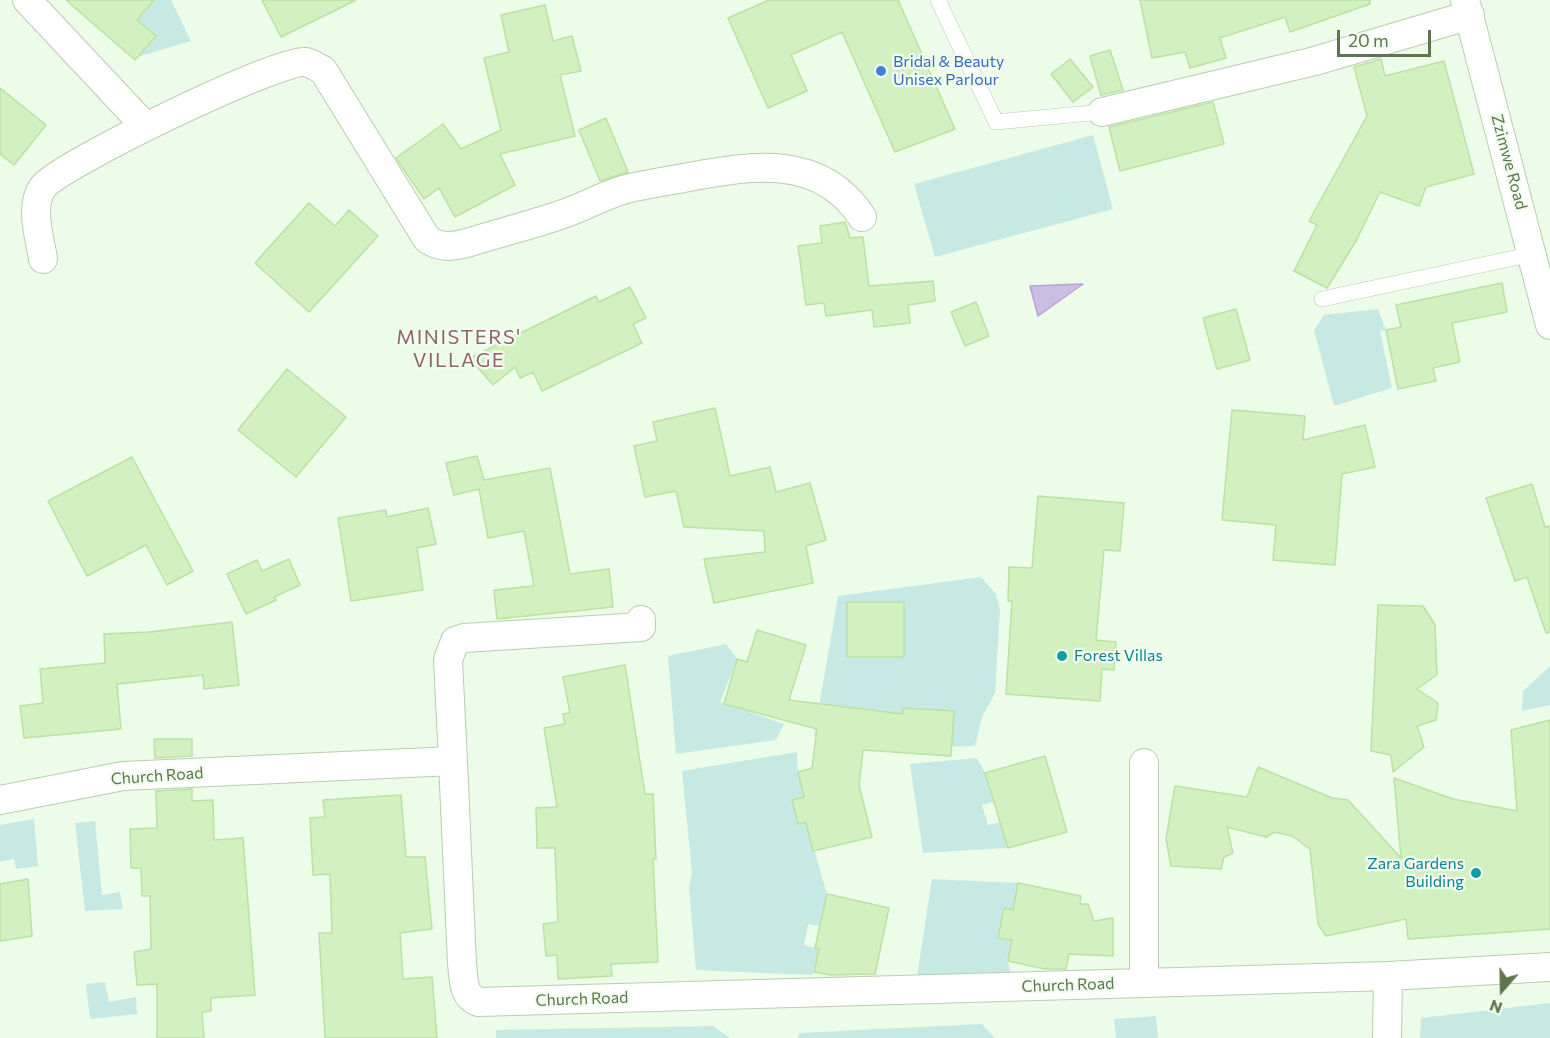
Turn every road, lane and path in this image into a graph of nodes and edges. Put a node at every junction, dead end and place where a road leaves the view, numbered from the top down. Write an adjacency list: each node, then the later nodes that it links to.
1 (27, 0): 5 (street)
2 (938, 0): 4 (lane)
3 (1468, 8): 4 (street); 7 (street, Zzimwe Road)
4 (1102, 112)
5 (145, 126): 6 (street); 8 (street)
6 (862, 217)
7 (1533, 254): 9 (lane); 10 (street, Zzimwe Road)
8 (43, 259)
9 (1322, 299)
10 (1549, 313)
11 (640, 620): 12 (street)
12 (453, 761): 14 (street, Church Road); 17 (street, Church Road)
13 (1144, 763): 17 (street)
14 (0, 800)
15 (1550, 967): 16 (street, Church Road)
16 (1388, 976): 17 (street, Church Road); 18 (street)
17 (1144, 983)
18 (1387, 1038)

